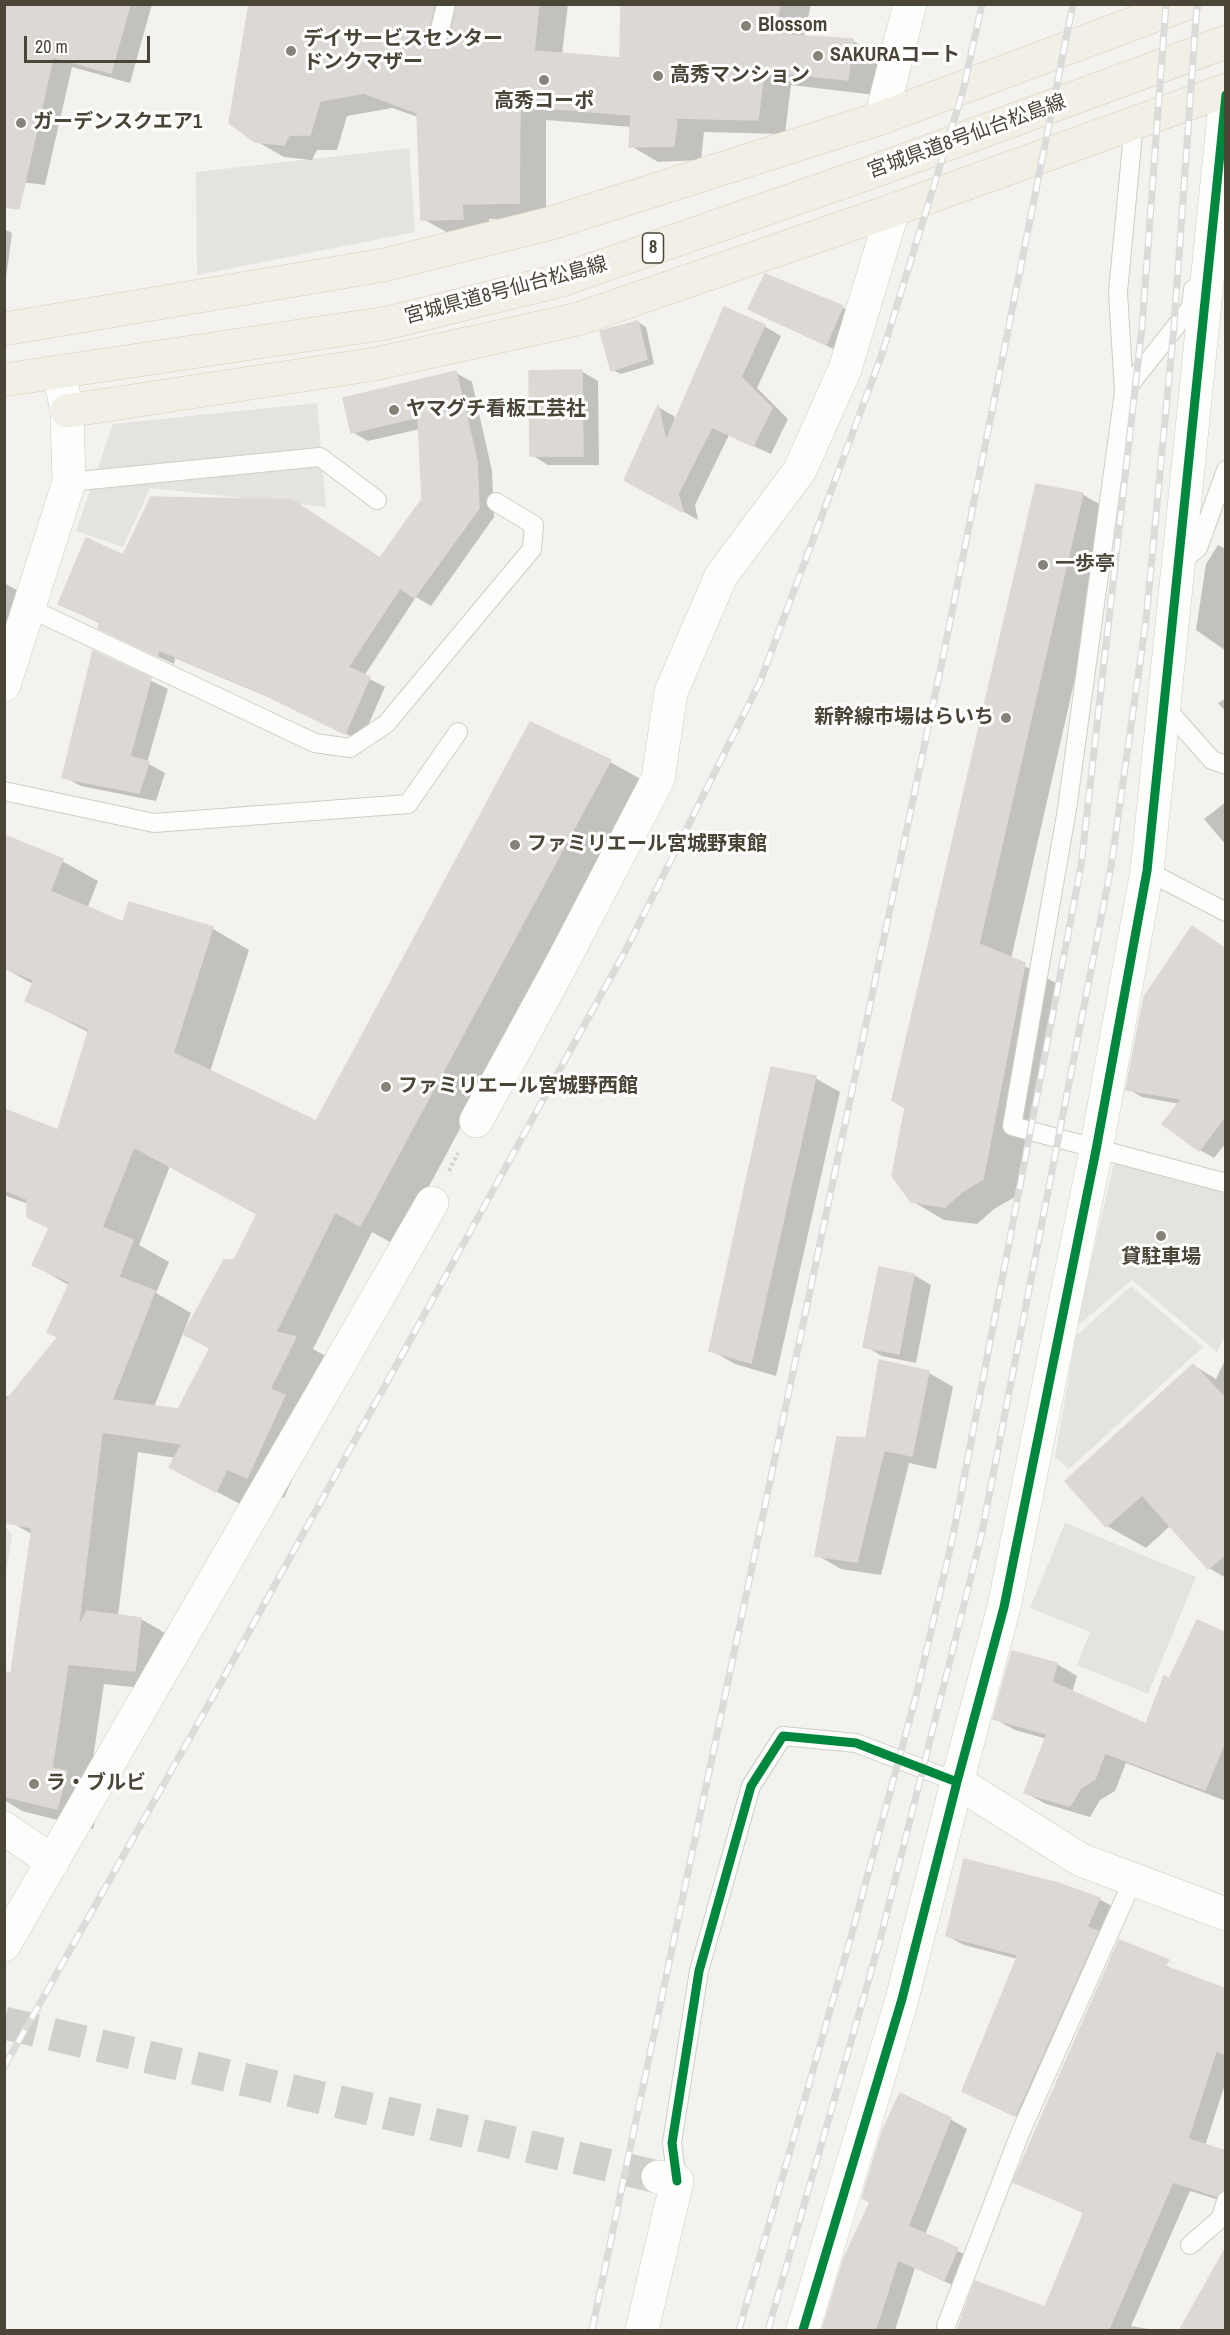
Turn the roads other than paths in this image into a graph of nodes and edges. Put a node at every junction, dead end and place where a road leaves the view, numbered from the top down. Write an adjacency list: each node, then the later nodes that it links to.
1 (446, 4): 4 (lane)
2 (910, 4): 7 (street)
3 (1185, 4): 7 (main road)
4 (439, 34)
5 (1226, 42): 11 (main road, 宮城県道8号仙台松島線 / 8)
6 (1221, 93): 8 (main road); 13 (lane); 19 (street)
7 (881, 118): 10 (main road)
8 (1134, 123): 9 (main road); 13 (lane)
9 (893, 210): 14 (main road); 28 (street)
10 (4, 329)
11 (59, 372): 12 (main road, 宮城県道8号仙台松島線 / 8); 14 (street)
12 (4, 380)
13 (1124, 392): 29 (lane)
14 (67, 411): 16 (street)
15 (1226, 470): 19 (lane)
16 (69, 482): 17 (lane); 20 (street)
17 (377, 500)
18 (496, 502): 20 (lane)
19 (1178, 564): 22 (street)
20 (29, 608): 21 (street)
21 (4, 685)
22 (1164, 706): 24 (lane); 26 (street)
23 (458, 732): 25 (lane)
24 (1226, 765)
25 (4, 791)
26 (1147, 871): 27 (lane); 29 (street)
27 (1226, 912)
28 (476, 1121)
29 (1096, 1150): 30 (lane); 32 (street)
30 (1226, 1183)
31 (432, 1203): 34 (street)
32 (957, 1782): 35 (street); 38 (lane); 43 (street)
33 (4, 1828): 34 (street)
34 (54, 1862): 37 (street)
35 (1133, 1880): 36 (street); 41 (lane)
36 (1226, 1914)
37 (4, 1945)
38 (667, 2179): 42 (street)
39 (1226, 2201): 40 (lane)
40 (1190, 2245)
41 (946, 2326)
42 (642, 2331)
43 (803, 2331)

